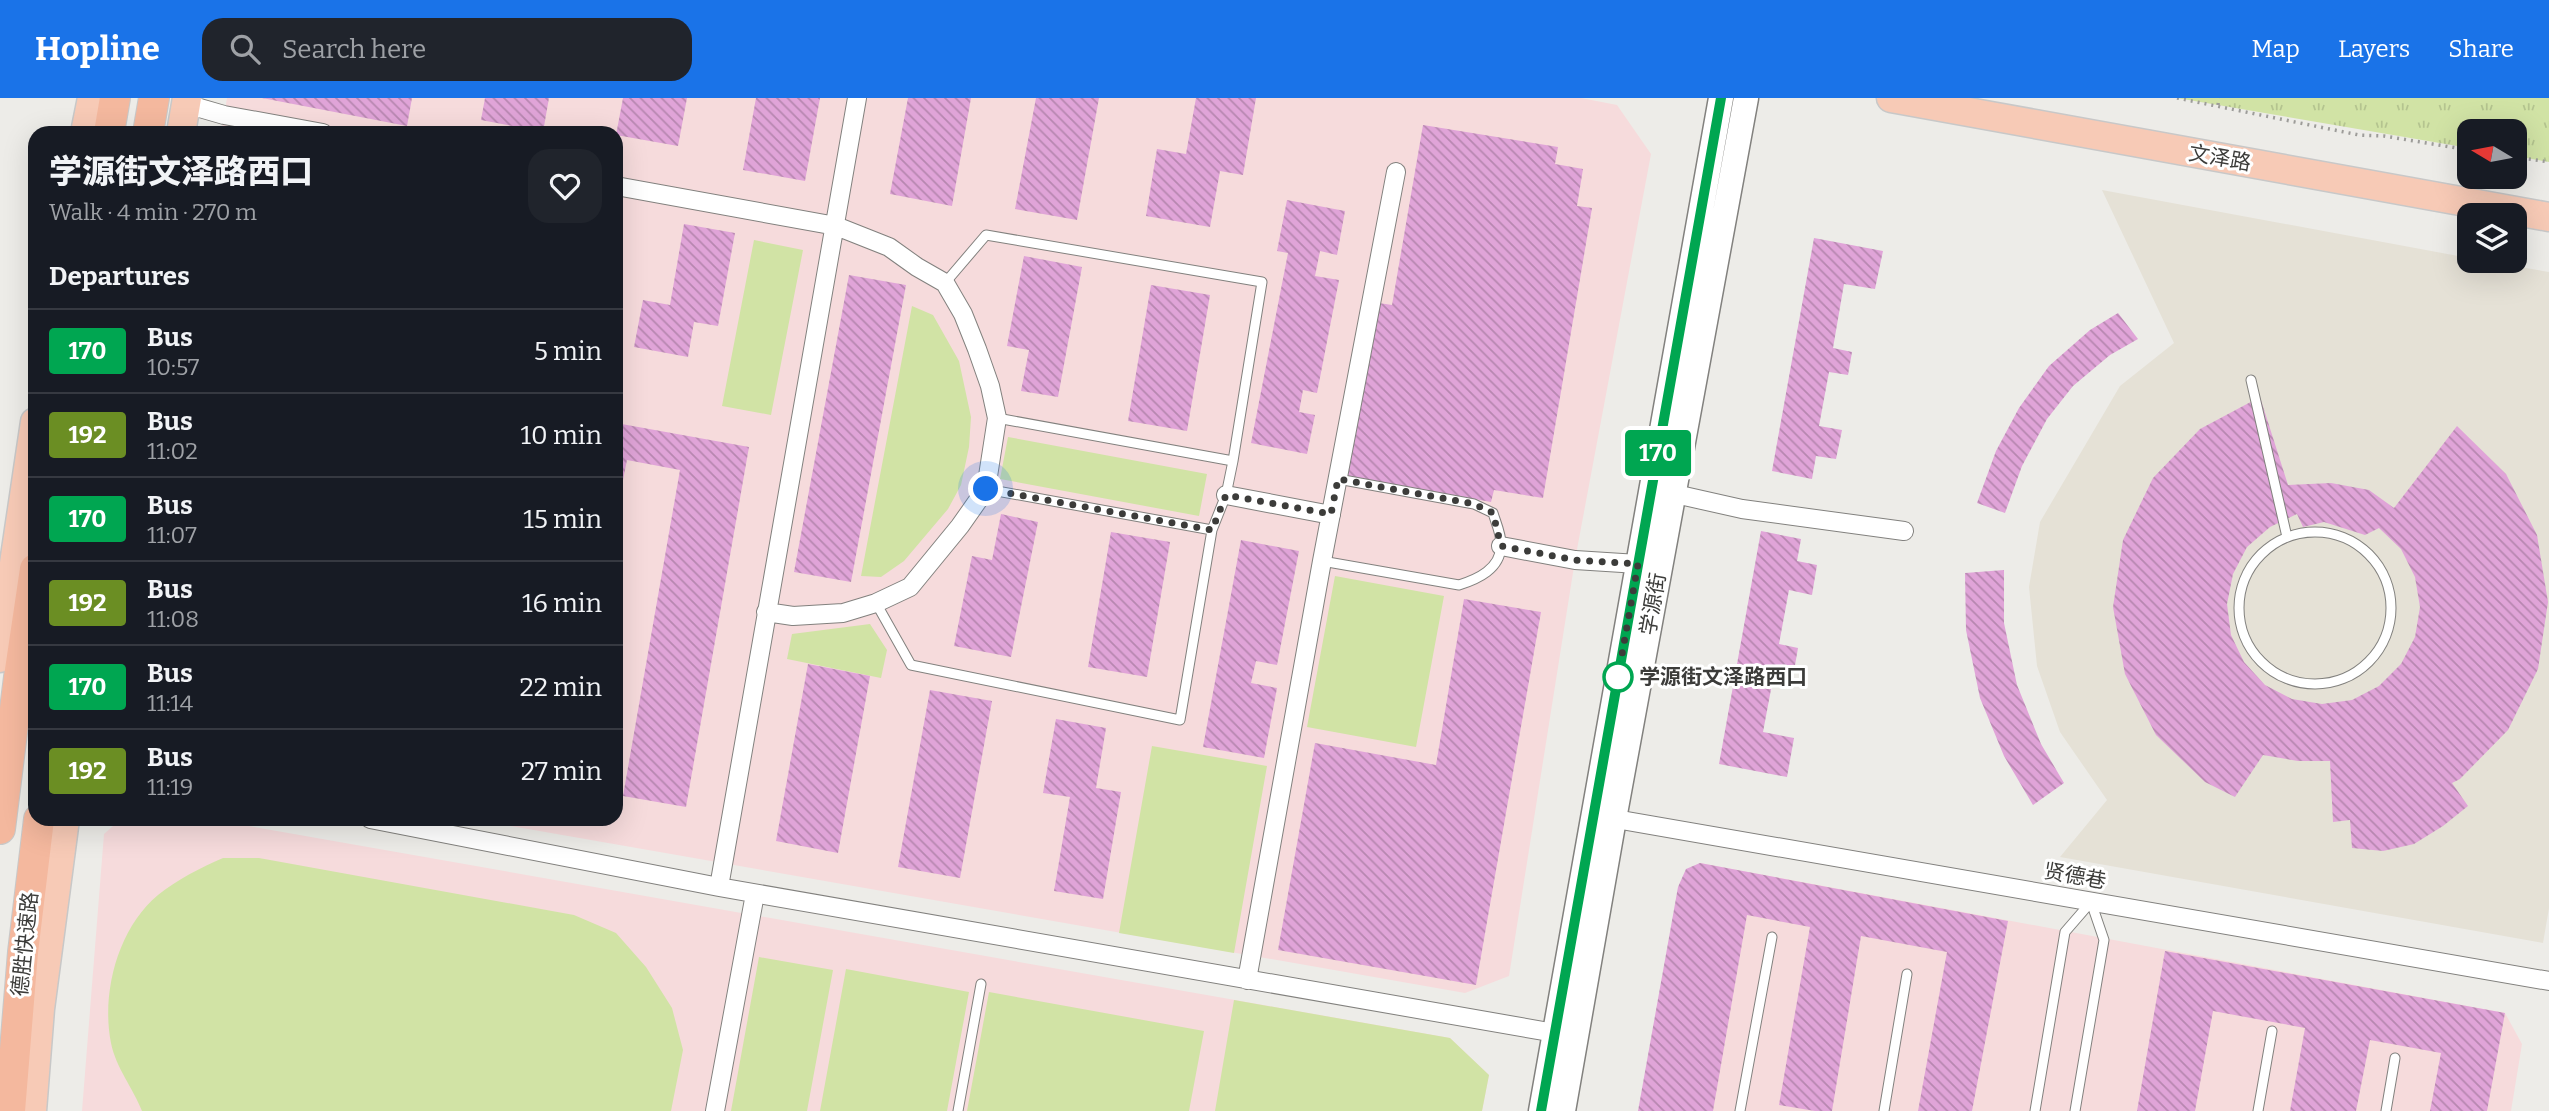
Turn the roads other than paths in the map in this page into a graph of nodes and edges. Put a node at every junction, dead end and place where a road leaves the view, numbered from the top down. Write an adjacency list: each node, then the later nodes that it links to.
1 (92, 98): 9 (main road)
2 (115, 98): 10 (highway)
3 (154, 98): 11 (highway)
4 (857, 98): 17 (street)
5 (1721, 98): 25 (main road, 学源街)
6 (1746, 98): 25 (main road, 学源街)
7 (1891, 98): 16 (main road, 文泽路)
8 (186, 101): 12 (main road); 13 (street)
9 (86, 126)
10 (110, 126)
11 (149, 126)
12 (182, 126)
13 (284, 126)
14 (1396, 172): 23 (street)
15 (623, 187): 17 (street)
16 (2549, 217)
17 (836, 226): 18 (street); 35 (street)
18 (945, 283): 20 (street); 21 (lane)
19 (2251, 380): 30 (lane)
20 (997, 418): 21 (lane); 24 (street)
21 (1233, 461): 26 (lane)
22 (28, 469): 37 (main road)
23 (1338, 479): 27 (street); 31 (lane)
24 (986, 489): 28 (lane); 34 (street)
25 (1662, 491): 29 (street); 33 (main road, 学源街); 38 (main road, 学源街)
26 (1226, 495): 27 (street); 28 (lane)
27 (1331, 514): 32 (street)
28 (1212, 530): 34 (lane)
29 (1904, 531)
30 (2287, 537): 30 (lane)
31 (1501, 546): 32 (lane); 33 (street)
32 (1322, 561): 48 (street)
33 (1638, 564): 38 (main road, 学源街)
34 (876, 603): 35 (street)
35 (766, 612): 43 (street)
36 (28, 616): 42 (highway)
37 (0, 658)
38 (1604, 817): 45 (street, 贤德巷); 52 (main road, 学源街); 59 (main road, 学源街)
39 (38, 826): 54 (highway, 德胜快速路)
40 (64, 826): 55 (main road)
41 (406, 826): 43 (street)
42 (0, 829)
43 (719, 887): 44 (street)
44 (755, 894): 48 (street); 56 (street)
45 (2091, 902): 49 (street, 贤德巷); 62 (lane); 63 (lane)
46 (1772, 937): 60 (lane)
47 (1907, 974): 61 (lane)
48 (1247, 981): 52 (street)
49 (2549, 981)
50 (981, 984): 57 (lane)
51 (2272, 1031): 64 (lane)
52 (1555, 1033): 58 (main road, 学源街)
53 (2395, 1058): 65 (lane)
54 (10, 1111)
55 (32, 1111)
56 (715, 1111)
57 (958, 1111)
58 (1541, 1111)
59 (1563, 1111)
60 (1740, 1111)
61 (1884, 1111)
62 (2035, 1111)
63 (2075, 1111)
64 (2258, 1111)
65 (2386, 1111)

